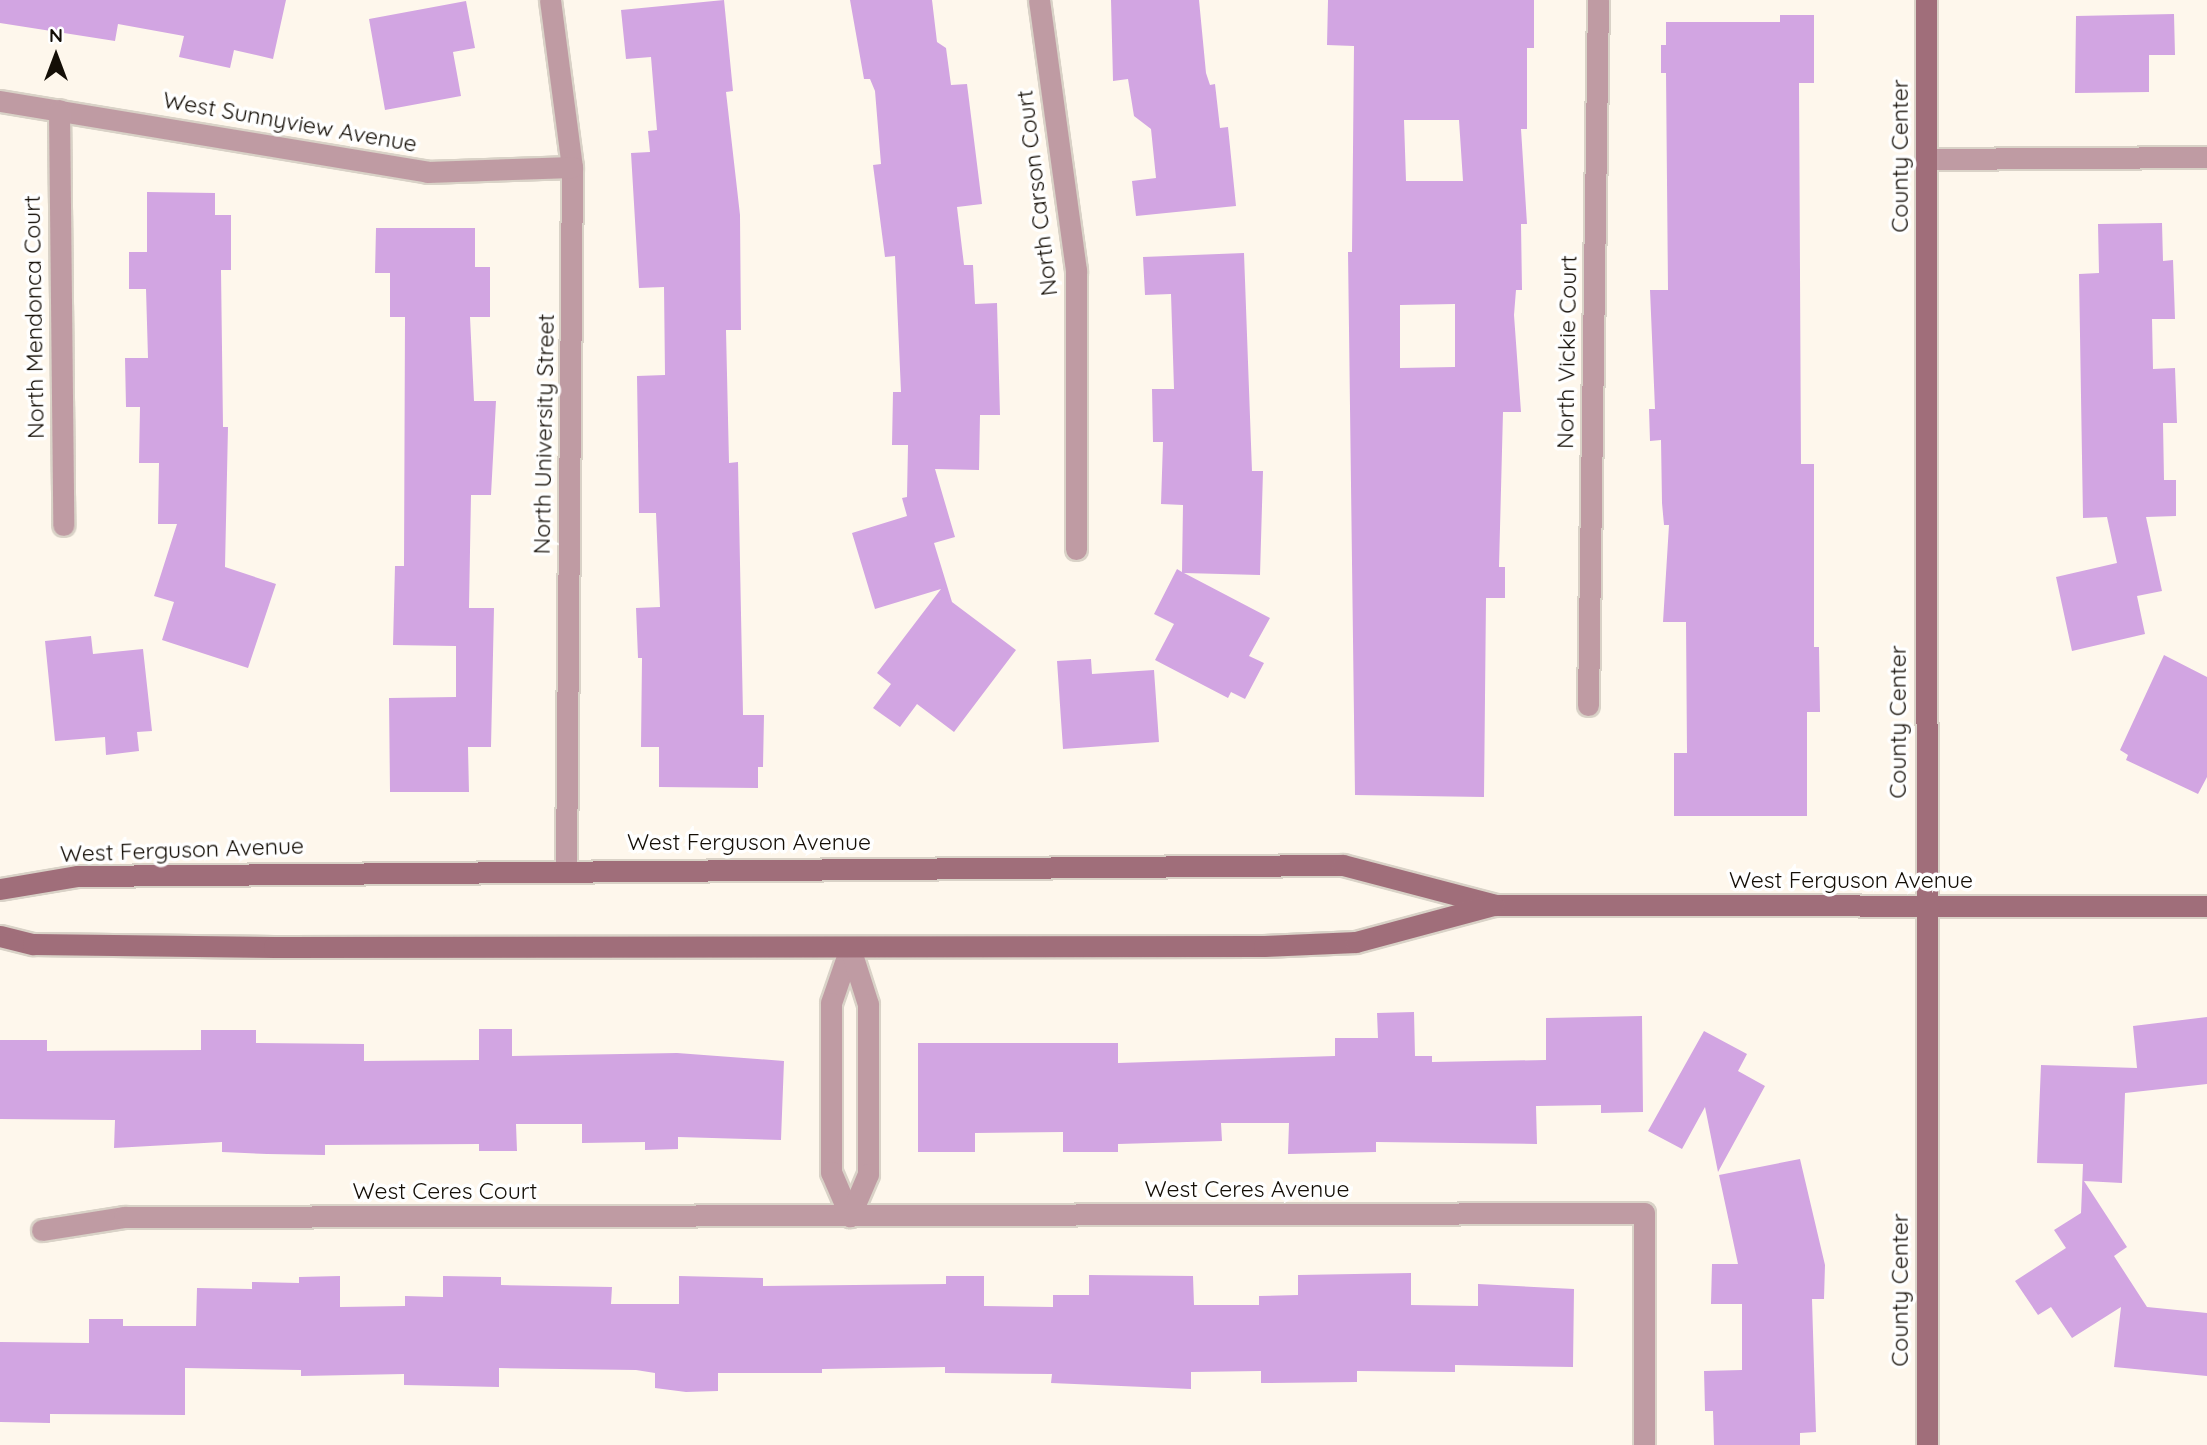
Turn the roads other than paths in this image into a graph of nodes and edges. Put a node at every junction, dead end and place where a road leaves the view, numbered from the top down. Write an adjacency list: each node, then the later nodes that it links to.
1 (550, 0): 9 (street, North University Street)
2 (1039, 0): 11 (street, North Carson Court)
3 (1598, 0): 12 (street, North Vickie Court)
4 (1926, 0): 8 (street, County Center)
5 (0, 101): 6 (street, West Sunnyview Avenue)
6 (59, 110): 9 (street, West Sunnyview Avenue); 10 (street, North Mendonca Court)
7 (2207, 157): 8 (street)
8 (1926, 159): 16 (street, County Center)
9 (572, 167): 13 (street, North University Street)
10 (62, 525)
11 (1076, 549)
12 (1588, 705)
13 (566, 869): 14 (street, West Ferguson Avenue); 15 (street, West Ferguson Avenue)
14 (0, 889)
15 (1495, 905): 16 (street, West Ferguson Avenue); 19 (street, West Ferguson Avenue)
16 (1924, 906): 17 (street, West Ferguson Avenue); 23 (street, County Center)
17 (2207, 906)
18 (0, 936): 19 (street, West Ferguson Avenue)
19 (850, 948): 20 (street); 20 (street)
20 (850, 1216): 21 (street, West Ceres Court); 22 (street, West Ceres Avenue)
21 (42, 1230)
22 (1644, 1445)
23 (1927, 1445)

